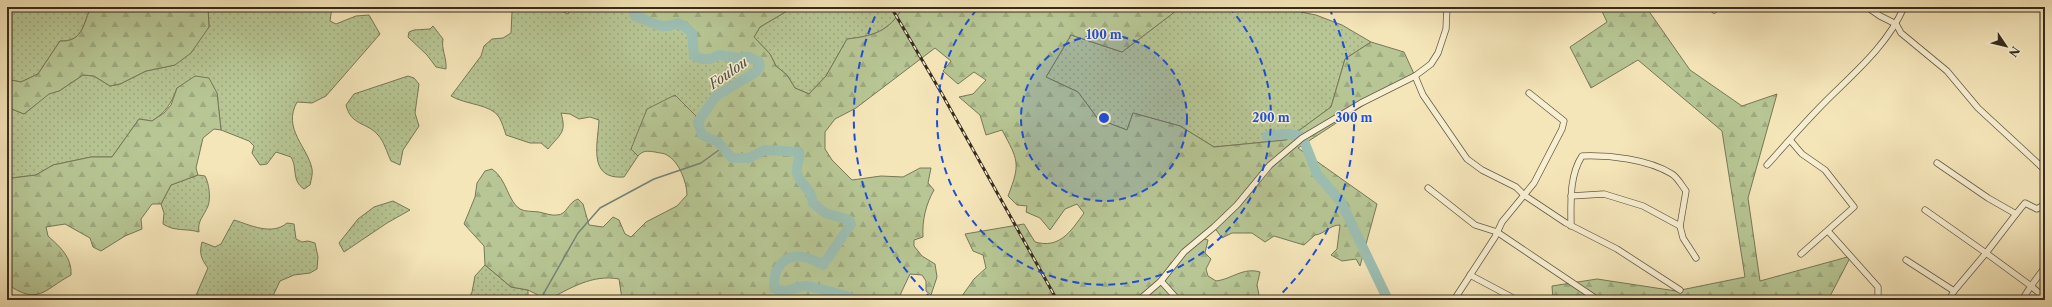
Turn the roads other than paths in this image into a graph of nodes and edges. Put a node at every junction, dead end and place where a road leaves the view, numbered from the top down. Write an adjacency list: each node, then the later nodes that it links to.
1 (1447, 7): 5 (street)
2 (1867, 7): 4 (street)
3 (1904, 7): 4 (street)
4 (1896, 24): 7 (street); 11 (street)
5 (1415, 76): 13 (street); 28 (street)
6 (1529, 92): 13 (street)
7 (1790, 140): 10 (street); 20 (street)
8 (2045, 156): 11 (street)
9 (1937, 163): 17 (street)
10 (1766, 165)
11 (2043, 168)
12 (1428, 188): 21 (street)
13 (1524, 195): 18 (street); 21 (street)
14 (1571, 196): 18 (street); 19 (street); 19 (street)
15 (2045, 204): 17 (street)
16 (1925, 210): 22 (street)
17 (2016, 214): 22 (street)
18 (1570, 226): 30 (street)
19 (1680, 226): 24 (street)
20 (1828, 231): 23 (street); 33 (street)
21 (1497, 232): 27 (street); 38 (street)
22 (1986, 253): 29 (street); 31 (street)
23 (1801, 254)
24 (1696, 258)
25 (1906, 260): 31 (street)
26 (2045, 267): 29 (street)
27 (1470, 275): 36 (street); 37 (street)
28 (1161, 281): 34 (street); 35 (street)
29 (2031, 286): 32 (street); 41 (street)
30 (1680, 290)
31 (1954, 291): 40 (street)
32 (2045, 298)
33 (1877, 299): 39 (street)
34 (1139, 300)
35 (1178, 300)
36 (1454, 300)
37 (1517, 300)
38 (1598, 300)
39 (1884, 300)
40 (1949, 300)
41 (2022, 300)

